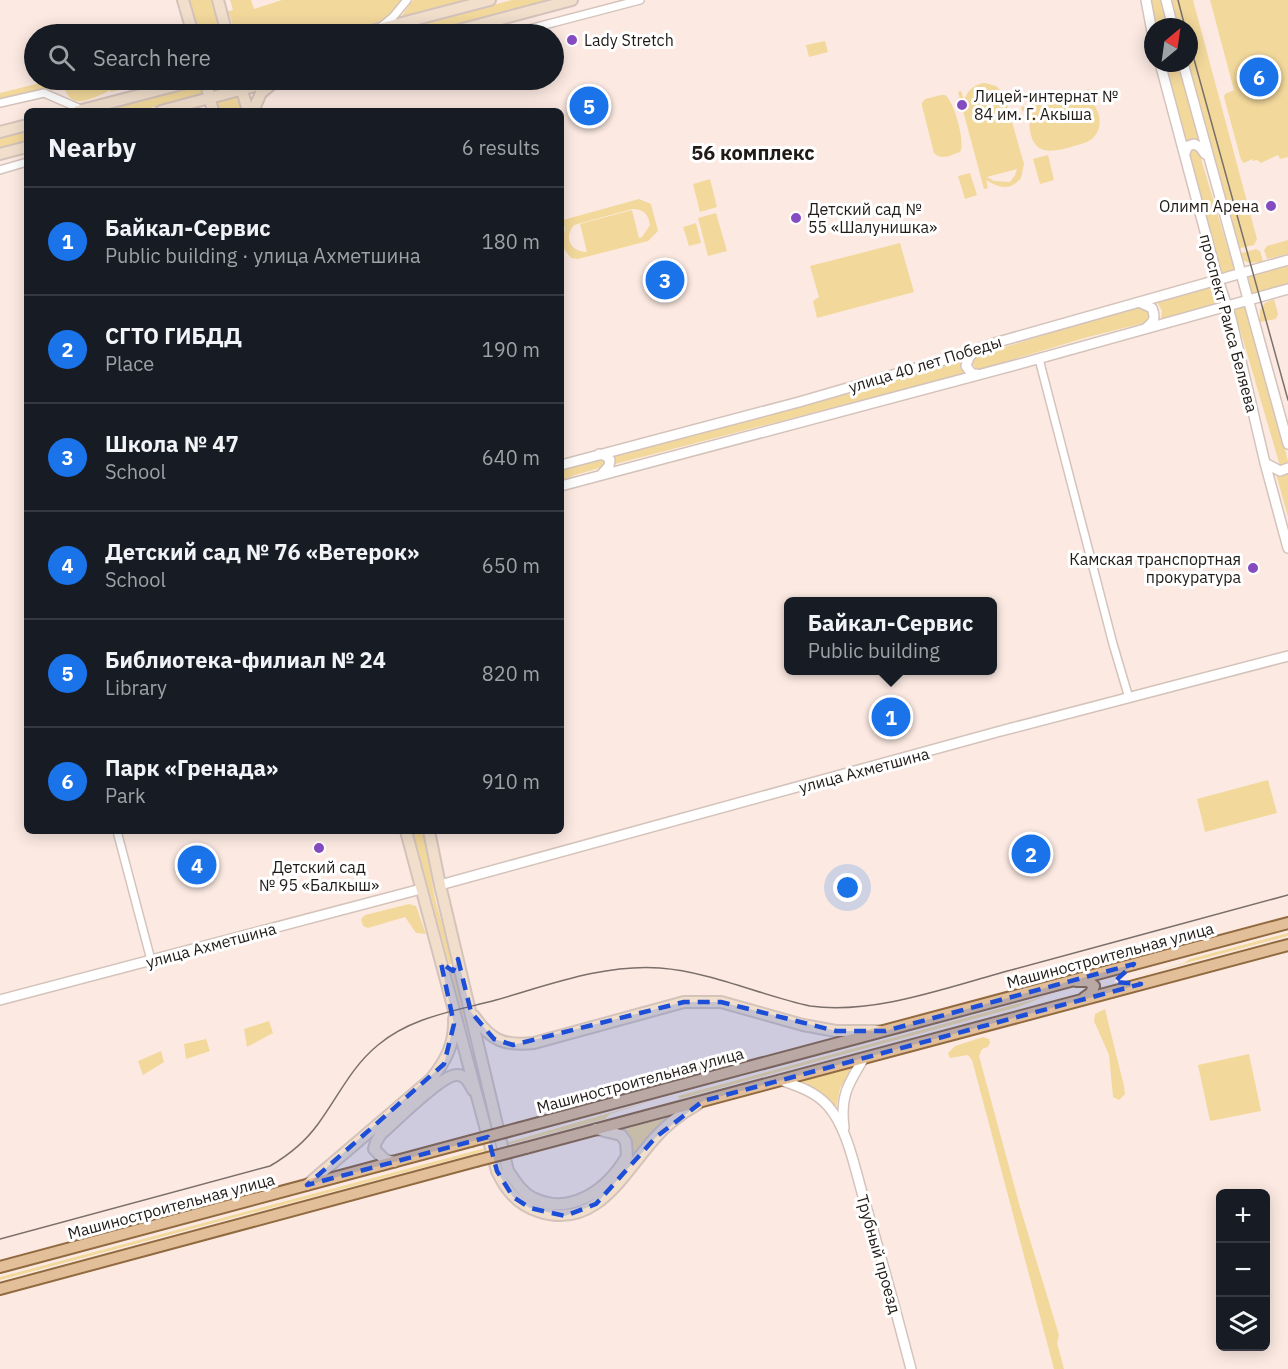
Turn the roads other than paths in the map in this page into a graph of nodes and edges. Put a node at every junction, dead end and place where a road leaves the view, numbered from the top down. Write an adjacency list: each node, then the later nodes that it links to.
1 (183, 0): 11 (main road)
2 (218, 0): 12 (main road)
3 (407, 0): 13 (street)
4 (490, 0): 14 (main road)
5 (572, 0): 15 (main road)
6 (640, 0): 16 (street)
7 (1146, 0): 9 (street)
8 (1166, 0): 10 (street)
9 (1150, 18)
10 (1171, 18)
11 (190, 24)
12 (226, 24)
13 (384, 24)
14 (401, 24)
15 (482, 24)
16 (548, 24)
17 (1162, 72): 37 (street, проспект Раиса Беляева)
18 (1185, 72): 39 (street, проспект Раиса Беляева)
19 (150, 90): 28 (main road)
20 (208, 90): 24 (main road)
21 (228, 90): 24 (main road)
22 (243, 90): 32 (main road)
23 (265, 90): 33 (main road)
24 (210, 98): 26 (main road); 31 (main road)
25 (0, 103): 27 (street)
26 (180, 106): 29 (main road); 30 (main road)
27 (76, 108)
28 (87, 108)
29 (172, 108)
30 (186, 108)
31 (212, 108)
32 (247, 108)
33 (254, 108)
34 (24, 126): 35 (main road)
35 (0, 132)
36 (24, 148): 38 (main road)
37 (1185, 153): 39 (street); 44 (street, проспект Раиса Беляева)
38 (0, 154)
39 (1209, 162): 43 (street, проспект Раиса Беляева)
40 (24, 163): 41 (street)
41 (0, 170)
42 (1288, 260): 43 (street, улица 40 лет Победы)
43 (1240, 274): 44 (street, улица 40 лет Победы); 46 (street, проспект Раиса Беляева)
44 (1218, 280): 47 (street, улица 40 лет Победы); 48 (street, проспект Раиса Беляева)
45 (1288, 289): 46 (street, улица 40 лет Победы)
46 (1249, 301): 48 (street, улица 40 лет Победы); 53 (street, проспект Раиса Беляева)
47 (1138, 303): 49 (street); 50 (street, улица 40 лет Победы)
48 (1227, 307): 49 (street, улица 40 лет Победы); 55 (street, проспект Раиса Беляева)
49 (1146, 328): 51 (street, улица 40 лет Победы)
50 (975, 350): 52 (street); 54 (street, улица 40 лет Победы)
51 (1039, 359): 52 (street, улица 40 лет Победы); 62 (street)
52 (983, 373): 58 (street, улица 40 лет Победы)
53 (1288, 444)
54 (599, 454): 56 (street, улица 40 лет Победы); 58 (street)
55 (1265, 463): 57 (street); 60 (street, проспект Раиса Беляева)
56 (564, 464)
57 (1288, 468)
58 (602, 474): 59 (street, улица 40 лет Победы)
59 (564, 485)
60 (1288, 548)
61 (1288, 656): 62 (street, улица Ахметшина)
62 (1129, 698): 66 (street, улица Ахметшина)
63 (118, 834): 71 (street)
64 (407, 834): 67 (main road)
65 (430, 834): 66 (main road)
66 (440, 885): 70 (main road)
67 (421, 889): 71 (street, улица Ахметшина); 72 (main road)
68 (1288, 923): 73 (main road, Машиностроительная улица)
69 (1288, 945): 75 (main road)
70 (458, 959): 72 (main road); 79 (main road)
71 (151, 960): 76 (street, улица Ахметшина)
72 (441, 963): 77 (main road)
73 (1134, 964): 74 (main road, Машиностроительная улица); 75 (main road)
74 (1073, 980): 78 (main road); 80 (main road, Машиностроительная улица)
75 (1141, 984): 78 (main road)
76 (0, 1000)
77 (453, 1001): 84 (main road); 90 (main road)
78 (1078, 1001): 81 (main road)
79 (471, 1012): 80 (main road); 87 (main road)
80 (885, 1031): 83 (main road, Машиностроительная улица)
81 (864, 1058): 82 (main road); 88 (street)
82 (780, 1080): 85 (main road); 88 (street)
83 (662, 1090): 86 (main road); 89 (main road, Машиностроительная улица, bridge)
84 (477, 1097): 85 (main road); 89 (main road)
85 (703, 1101): 86 (main road)
86 (667, 1110): 87 (main road)
87 (596, 1129): 92 (main road, bridge)
88 (846, 1139): 93 (street, Трубный проезд)
89 (394, 1162): 90 (main road, Машиностроительная улица)
90 (307, 1185): 91 (main road, Машиностроительная улица)
91 (0, 1267)
92 (0, 1288)
93 (911, 1369)

